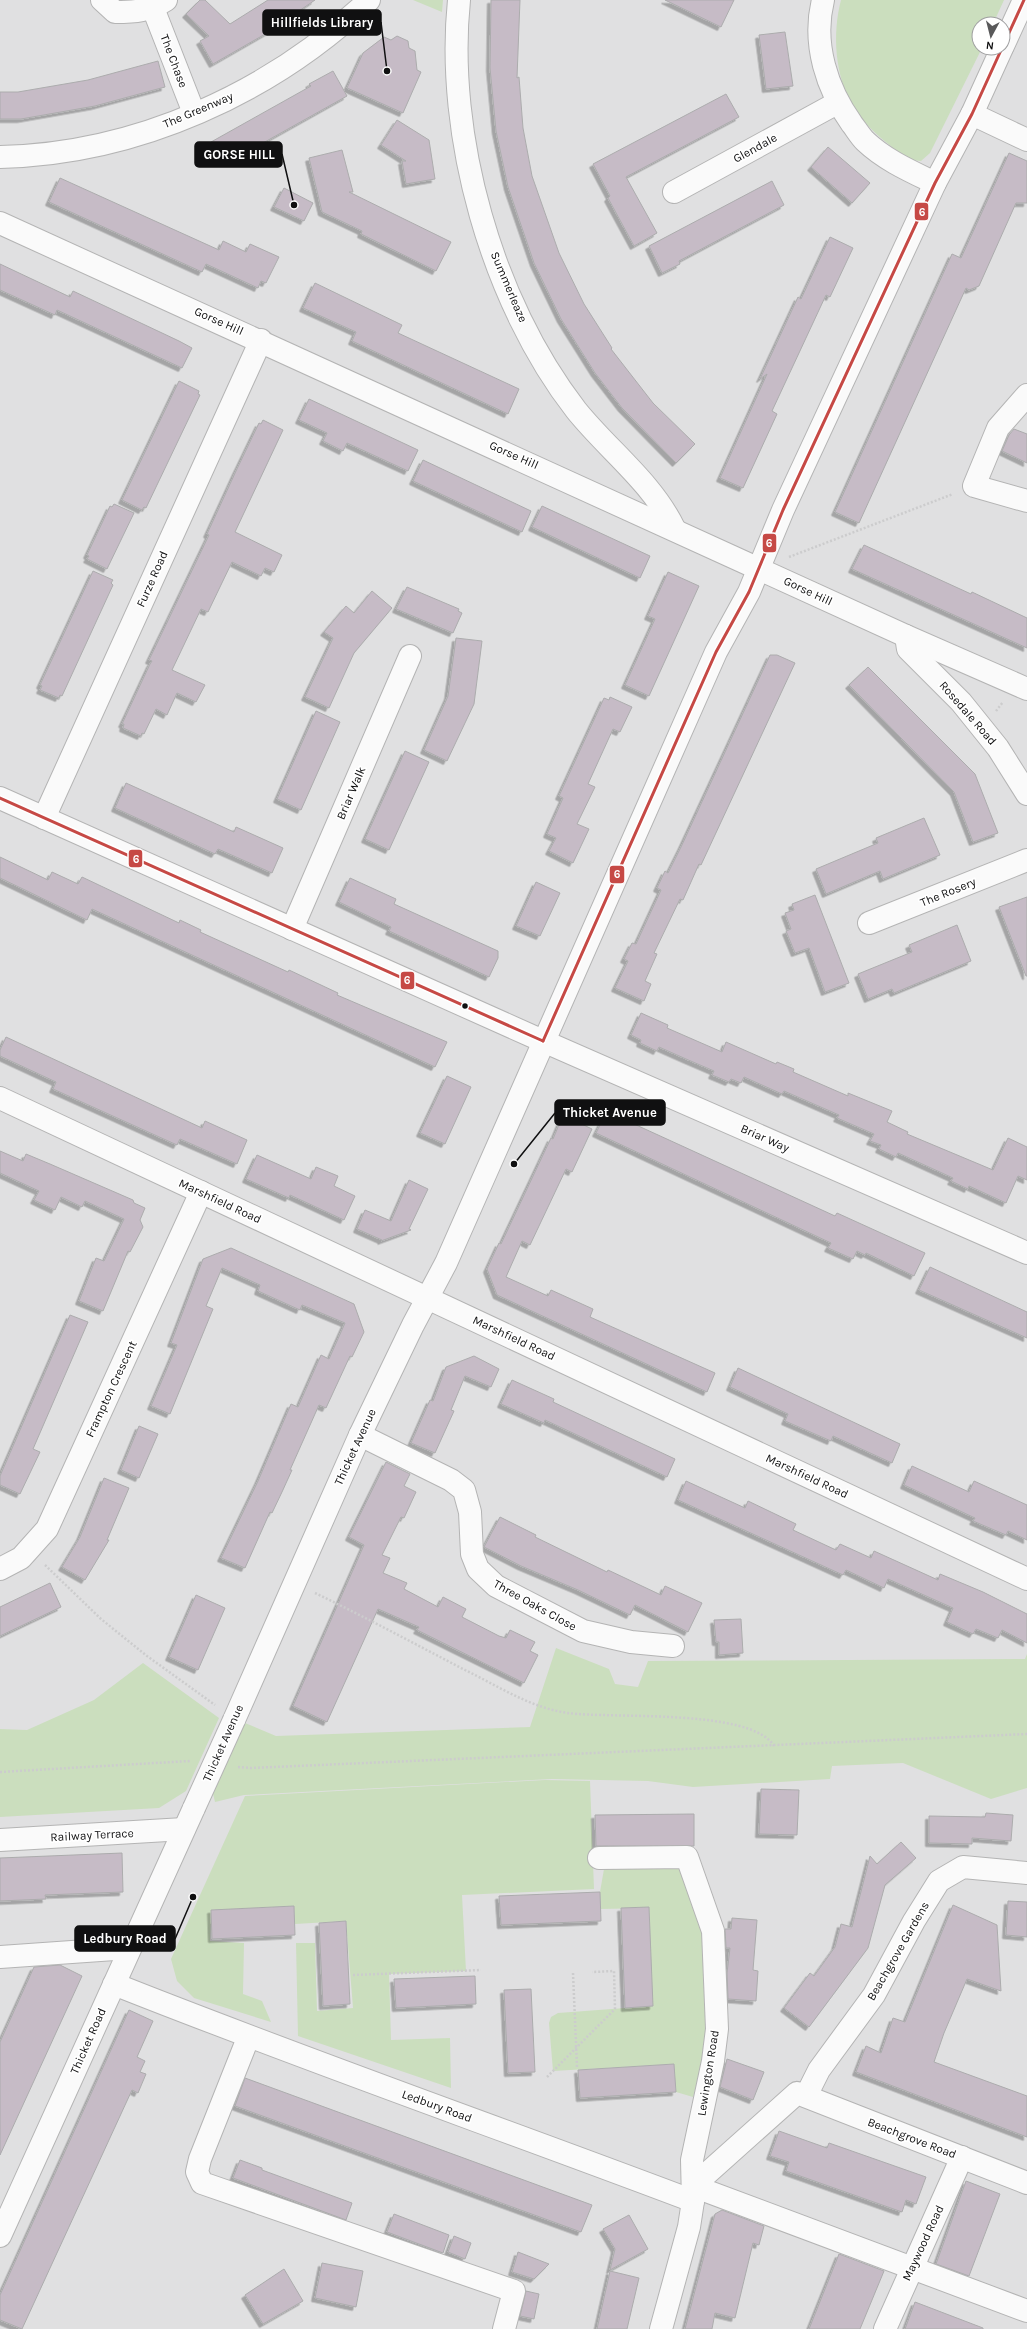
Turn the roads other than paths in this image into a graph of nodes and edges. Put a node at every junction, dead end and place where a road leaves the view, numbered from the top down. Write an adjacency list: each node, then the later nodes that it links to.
1 (102, 0): 6 (street, The Chase)
2 (369, 0): 10 (street, The Greenway)
3 (459, 0): 20 (street, Summerleaze)
4 (823, 0): 9 (street)
5 (1024, 0): 7 (street, Thicket Avenue)
6 (160, 4): 10 (street, The Chase)
7 (1011, 29)
8 (999, 56): 11 (street, Thicket Avenue)
9 (837, 103): 14 (street); 15 (street, Glendale)
10 (194, 113): 13 (street, The Greenway)
11 (972, 114): 12 (street); 14 (street, Thicket Avenue)
12 (1027, 140)
13 (0, 156)
14 (935, 183): 21 (street, Thicket Avenue)
15 (674, 192)
16 (0, 223): 17 (street, Gorse Hill)
17 (260, 340): 20 (street, Gorse Hill); 27 (street, Furze Road)
18 (1027, 395): 19 (street)
19 (1027, 501)
20 (674, 528): 21 (street, Gorse Hill)
21 (759, 569): 22 (street, Gorse Hill); 31 (street, Thicket Avenue)
22 (906, 636): 24 (street, Gorse Hill); 25 (street, Rosedale Road)
23 (410, 656): 30 (street, Briar Walk)
24 (1022, 687)
25 (1027, 794)
26 (0, 798): 27 (street, Briar Way)
27 (44, 818): 30 (street, Briar Way)
28 (1027, 860): 29 (street, The Rosery)
29 (869, 923)
30 (292, 929): 31 (street, Briar Way)
31 (543, 1041): 34 (street, Briar Way); 35 (street, Thicket Avenue)
32 (0, 1098): 33 (street, Marshfield Road)
33 (201, 1192): 35 (street, Marshfield Road); 37 (street, Frampton Crescent)
34 (1027, 1253)
35 (428, 1299): 36 (street, Thicket Avenue); 38 (street, Marshfield Road)
36 (360, 1435): 39 (street, Three Oaks Close); 40 (street, Thicket Avenue, bridge)
37 (0, 1569)
38 (1027, 1579)
39 (673, 1646)
40 (180, 1838): 41 (street, Railway Terrace); 44 (street, Thicket Road)
41 (0, 1840)
42 (599, 1858): 51 (street, Lewington Road)
43 (1027, 1873): 48 (street, Beachgrove Gardens)
44 (129, 1948): 45 (street); 46 (street, Thicket Road)
45 (0, 1956)
46 (114, 1984): 47 (street, Ledbury Road); 52 (street, Thicket Road)
47 (248, 2038): 51 (street, Ledbury Road); 55 (street)
48 (802, 2095): 49 (street, Beachgrove Road); 51 (street)
49 (962, 2157): 50 (street, Beachgrove Road); 53 (street, Maywood Road)
50 (1027, 2183)
51 (693, 2193): 53 (street, Ledbury Road); 56 (street, Lewington Road)
52 (0, 2236)
53 (911, 2268): 54 (street, Ledbury Road); 57 (street, Maywood Road)
54 (1027, 2311)
55 (504, 2329)
56 (661, 2329)
57 (885, 2329)

